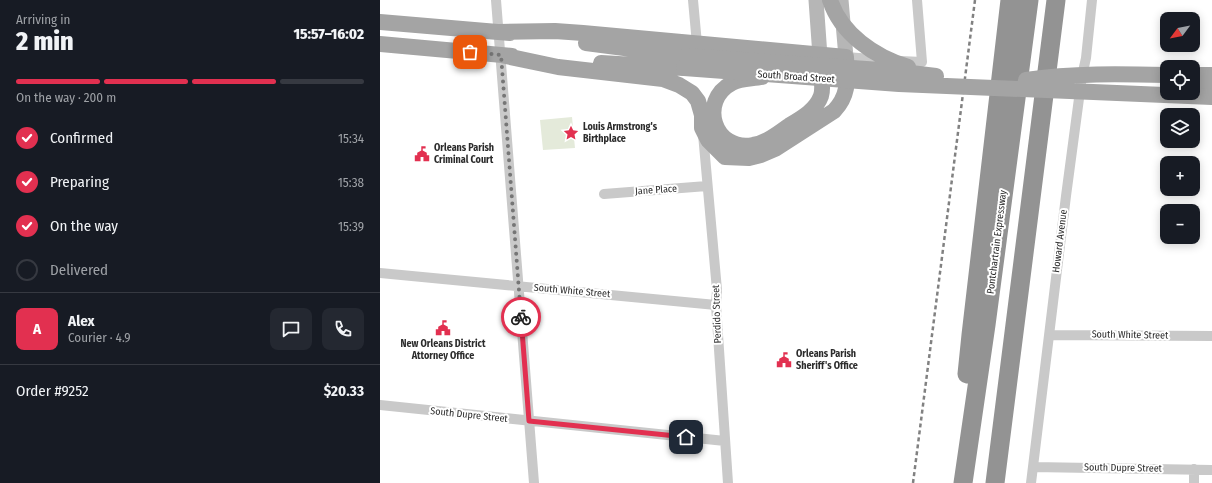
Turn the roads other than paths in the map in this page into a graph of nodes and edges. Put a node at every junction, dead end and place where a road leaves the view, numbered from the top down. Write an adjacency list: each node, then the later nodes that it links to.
1 (496, 0): 13 (street)
2 (693, 0): 15 (street)
3 (816, 0): 18 (main road)
4 (830, 0): 25 (main road, bridge)
5 (840, 0): 19 (main road)
6 (917, 0): 19 (street)
7 (1010, 0): 53 (highway)
8 (1029, 0): 54 (highway, Pontchartrain Expressway)
9 (1056, 0): 55 (highway)
10 (1092, 0): 29 (street, Howard Avenue)
11 (380, 22): 12 (main road, South Broad Street)
12 (445, 28): 13 (main road, South Broad Street); 16 (main road)
13 (499, 32): 15 (main road); 17 (street); 20 (main road, South Broad Street)
14 (380, 44): 16 (main road, South Broad Street)
15 (696, 44): 18 (main road)
16 (443, 50): 17 (main road, South Broad Street)
17 (501, 55): 20 (main road, South Broad Street); 35 (main road); 41 (street)
18 (820, 56): 19 (main road); 36 (main road)
19 (846, 57): 36 (main road)
20 (685, 62): 24 (main road, South Broad Street, bridge); 25 (main road, South Broad Street, bridge)
21 (1160, 75): 26 (main road, bridge)
22 (1200, 75): 23 (main road)
23 (1212, 75)
24 (775, 76): 34 (main road, South Broad Street, bridge); 36 (main road)
25 (938, 76): 26 (main road, South Broad Street)
26 (1026, 80): 27 (main road, South Broad Street, bridge)
27 (1160, 85)
28 (1200, 86): 30 (main road)
29 (1081, 87): 31 (street); 43 (street, Howard Avenue)
30 (1212, 87)
31 (1160, 90)
32 (1200, 91): 33 (street)
33 (1212, 92)
34 (1212, 97)
35 (702, 128): 36 (main road); 37 (street, Perdido Street)
36 (729, 150): 37 (street)
37 (705, 169): 38 (street, Perdido Street)
38 (707, 186): 39 (street, Jane Place); 42 (street, Perdido Street)
39 (604, 194)
40 (380, 273): 41 (street, South White Street)
41 (519, 286): 42 (street, South White Street); 46 (street)
42 (716, 305): 47 (street, Perdido Street)
43 (1049, 335): 44 (street, South White Street); 48 (street, Howard Avenue)
44 (1212, 336)
45 (380, 406): 46 (street, South Dupre Street)
46 (529, 421): 47 (street, South Dupre Street); 51 (street)
47 (725, 441): 52 (street, Perdido Street)
48 (1033, 467): 49 (street, South Dupre Street); 56 (street, Howard Avenue)
49 (1194, 469): 50 (street, South Dupre Street); 57 (street)
50 (1212, 470)
51 (534, 483)
52 (728, 483)
53 (958, 483)
54 (963, 483)
55 (995, 483)
56 (1031, 483)
57 (1194, 483)

